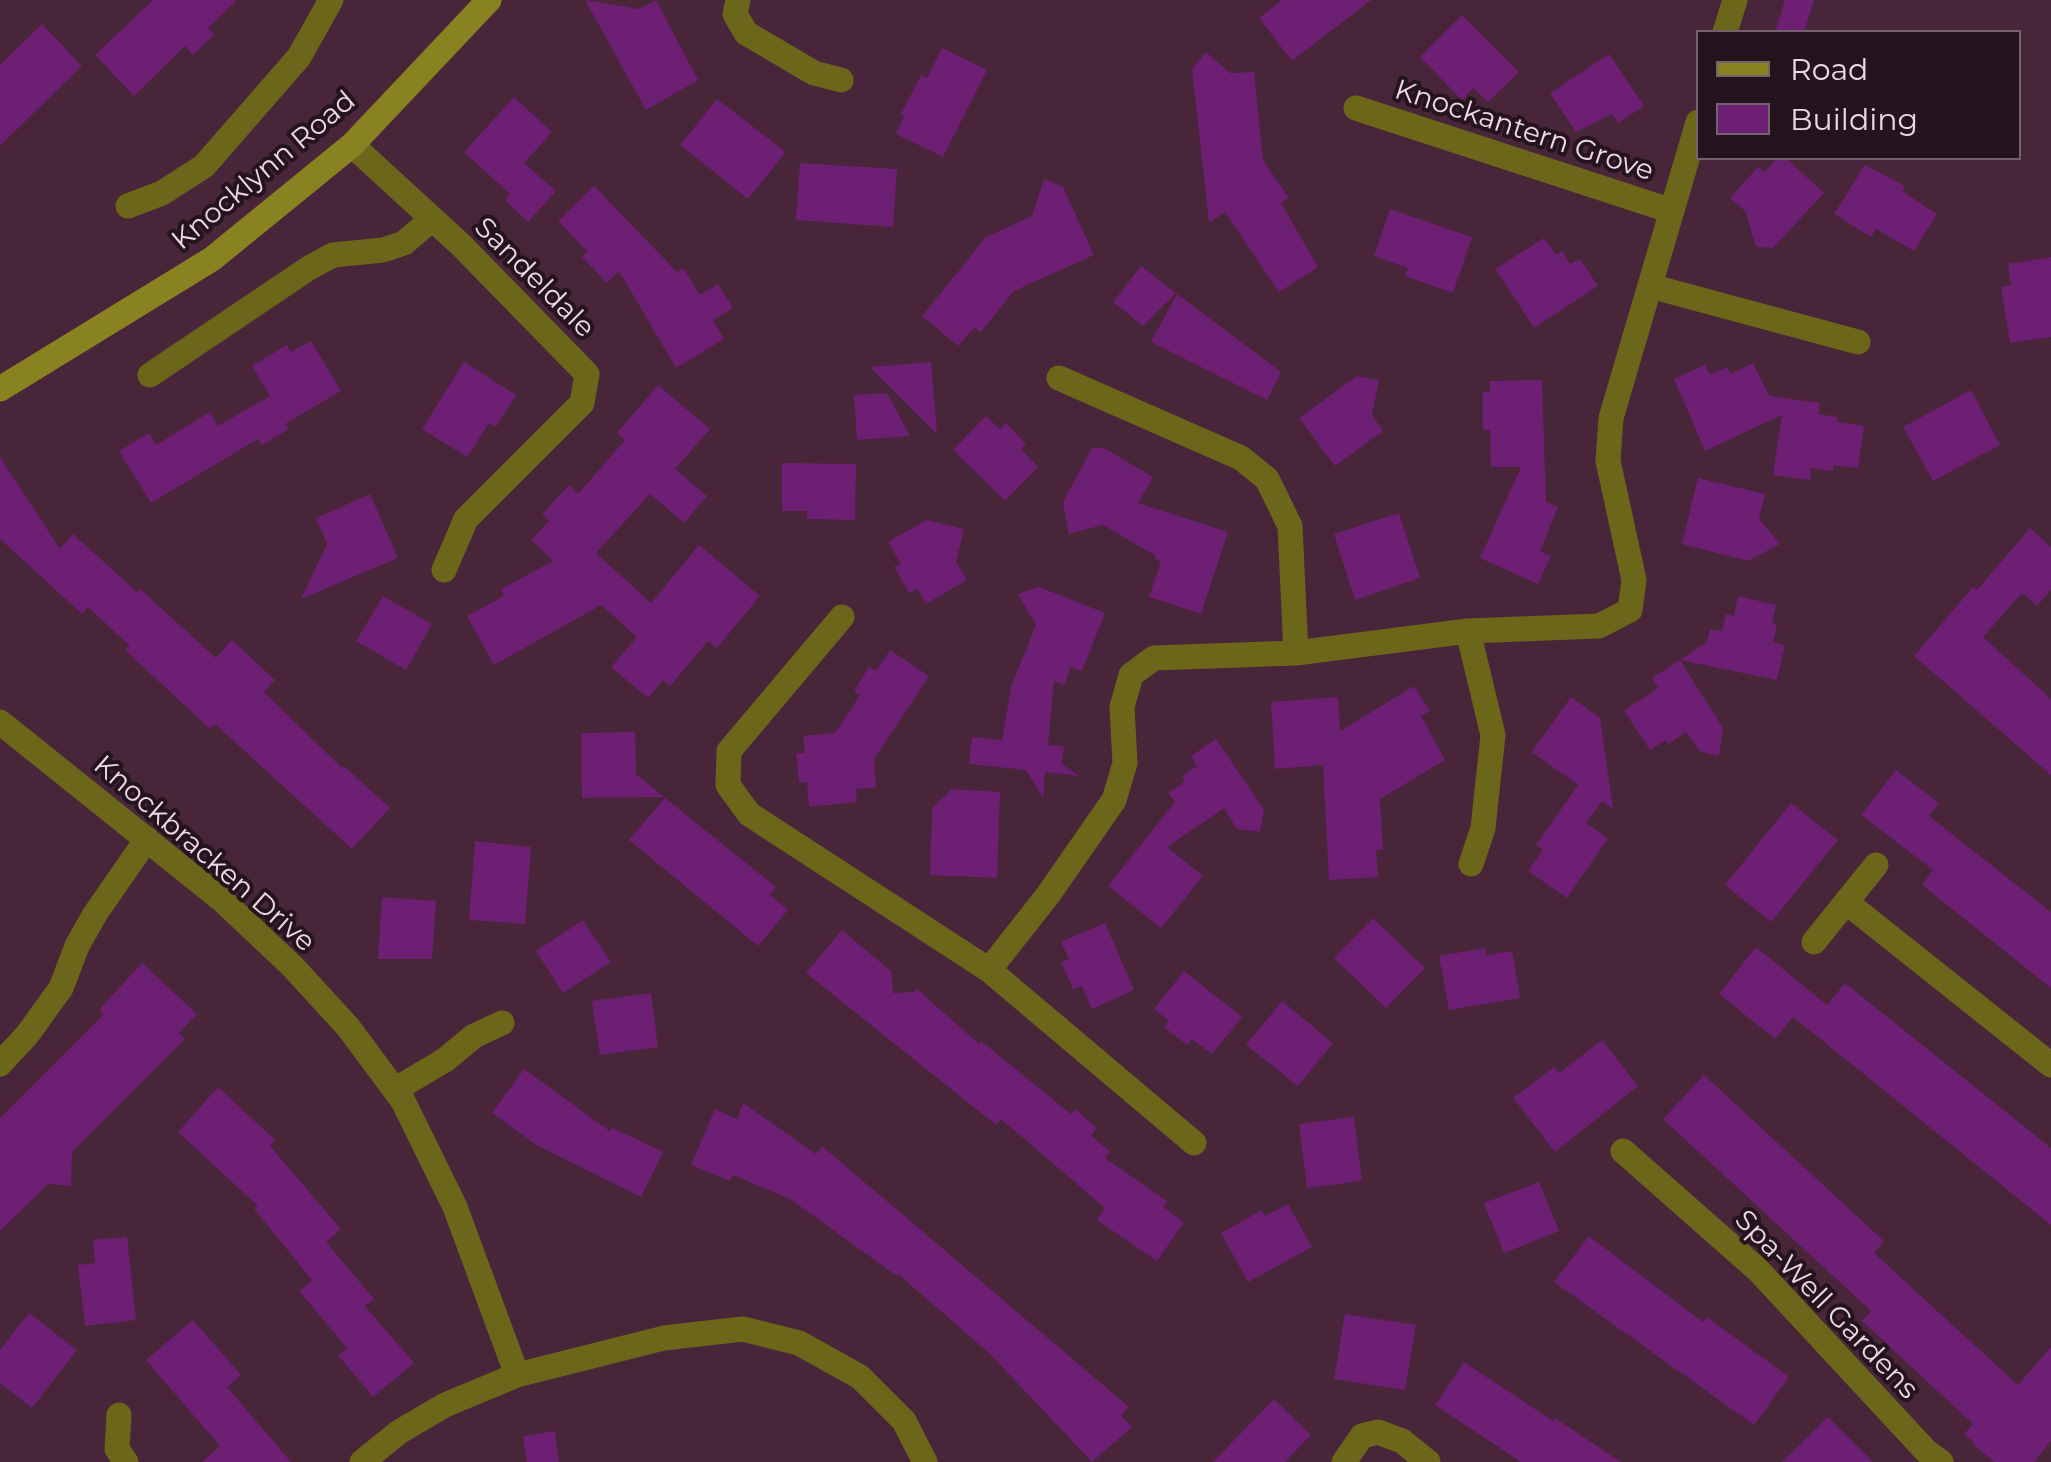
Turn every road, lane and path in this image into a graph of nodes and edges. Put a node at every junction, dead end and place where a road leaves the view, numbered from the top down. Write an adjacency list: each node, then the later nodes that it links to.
1 (330, 0): 10 (street)
2 (489, 0): 9 (street, Knocklynn Road)
3 (738, 0): 6 (street)
4 (1735, 0): 5 (street)
5 (1726, 30)
6 (841, 80)
7 (1356, 108): 11 (street, Knockantern Grove)
8 (1696, 129): 11 (street, Knockantern Grove)
9 (352, 145): 12 (street, Sandeldale); 17 (street, Knocklynn Road)
10 (128, 206)
11 (1672, 211): 13 (street, Knockantern Grove)
12 (431, 220): 15 (street, Sandeldale); 18 (street, Sandeldale)
13 (1650, 286): 14 (street); 20 (street, Knockantern Grove)
14 (1858, 342)
15 (150, 375)
16 (1059, 378): 21 (street)
17 (0, 389)
18 (444, 570)
19 (842, 617): 28 (street)
20 (1468, 631): 21 (street, Knockantern Grove); 24 (street)
21 (1296, 653): 28 (street, Knockantern Grove)
22 (0, 722): 23 (street, Knockbracken Drive)
23 (147, 839): 30 (street); 32 (street, Knockbracken Drive)
24 (1471, 864)
25 (1876, 865): 26 (street)
26 (1846, 902): 27 (street); 31 (street)
27 (1814, 942)
28 (989, 970): 33 (street)
29 (502, 1023): 32 (street)
30 (0, 1064)
31 (2051, 1065)
32 (396, 1089): 35 (street, Knockbracken Drive)
33 (1194, 1143)
34 (1623, 1151): 42 (street, Spa-Well Gardens)
35 (517, 1375): 38 (street); 39 (street)
36 (119, 1416): 37 (street)
37 (126, 1462)
38 (362, 1462)
39 (925, 1462)
40 (1344, 1462): 41 (street)
41 (1428, 1462)
42 (1941, 1462)

